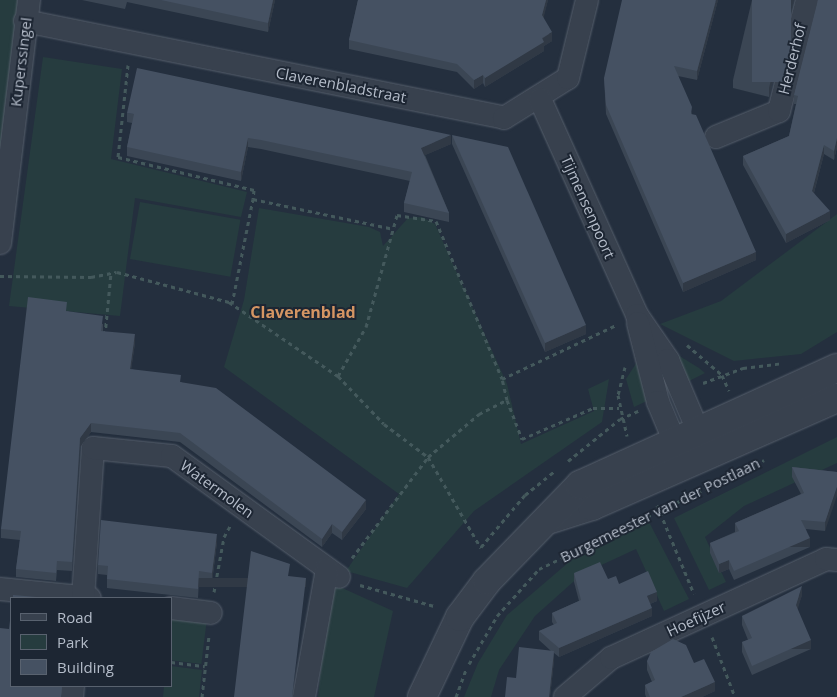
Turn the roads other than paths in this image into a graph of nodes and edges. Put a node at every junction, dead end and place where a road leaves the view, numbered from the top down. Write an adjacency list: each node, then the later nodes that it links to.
1 (587, 0): 4 (street, Claverenbladstraat)
2 (807, 0): 5 (street, Herderhof)
3 (27, 10): 4 (street, Claverenbladstraat); 6 (street, Kuperssingel)
4 (540, 99): 9 (street, Tijmensenpoort)
5 (716, 137)
6 (0, 243)
7 (837, 368): 9 (street, Burgemeester van der Postlaan)
8 (837, 398): 9 (street, Burgemeester van der Postlaan)
9 (692, 448): 17 (street, Burgemeester van der Postlaan)
10 (837, 560): 18 (street, Hoefijzer)
11 (0, 589): 12 (street)
12 (76, 597)
13 (85, 597): 16 (street, Watermolen)
14 (172, 608): 15 (street)
15 (211, 613)
16 (304, 697)
17 (422, 697)
18 (565, 697)

